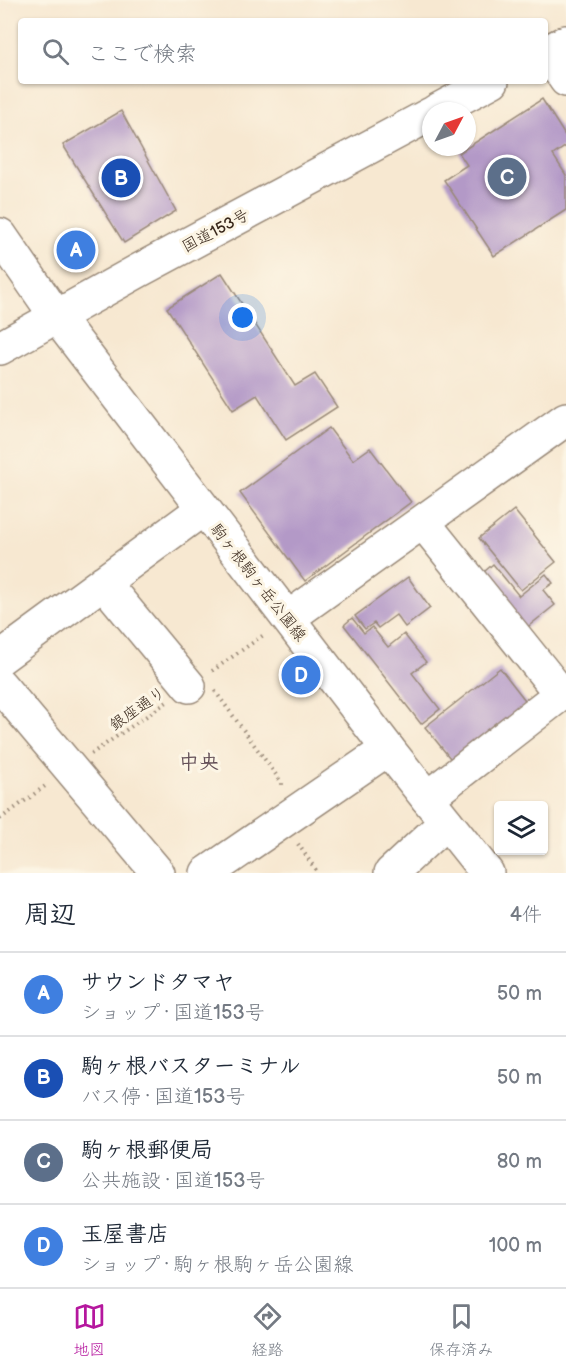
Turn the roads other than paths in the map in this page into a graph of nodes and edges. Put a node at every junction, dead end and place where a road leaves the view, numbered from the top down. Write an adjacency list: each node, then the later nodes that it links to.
1 (553, 49): 2 (main road)
2 (566, 80)
3 (486, 84): 4 (main road)
4 (453, 102)
5 (422, 119): 7 (main road, 国道153号)
6 (0, 235): 7 (main road, 駒ヶ根駒ヶ岳公園線)
7 (56, 316): 8 (main road, 国道153号); 10 (main road, 駒ヶ根駒ヶ岳公園線)
8 (0, 348)
9 (565, 422): 11 (main road)
10 (203, 509): 12 (main road); 13 (main road, 駒ヶ根駒ヶ岳公園線)
11 (423, 522): 13 (main road); 17 (main road)
12 (104, 582): 14 (main road); 15 (main road)
13 (288, 618): 18 (main road, 駒ヶ根駒ヶ岳公園線)
14 (0, 658)
15 (197, 681)
16 (0, 685): 20 (main road)
17 (563, 692): 19 (main road)
18 (388, 749): 19 (main road, 駒ヶ根駒ヶ岳公園線); 21 (main road)
19 (437, 810): 22 (main road); 23 (main road, 駒ヶ根駒ヶ岳公園線)
20 (158, 873)
21 (207, 873)
22 (391, 873)
23 (488, 873)

